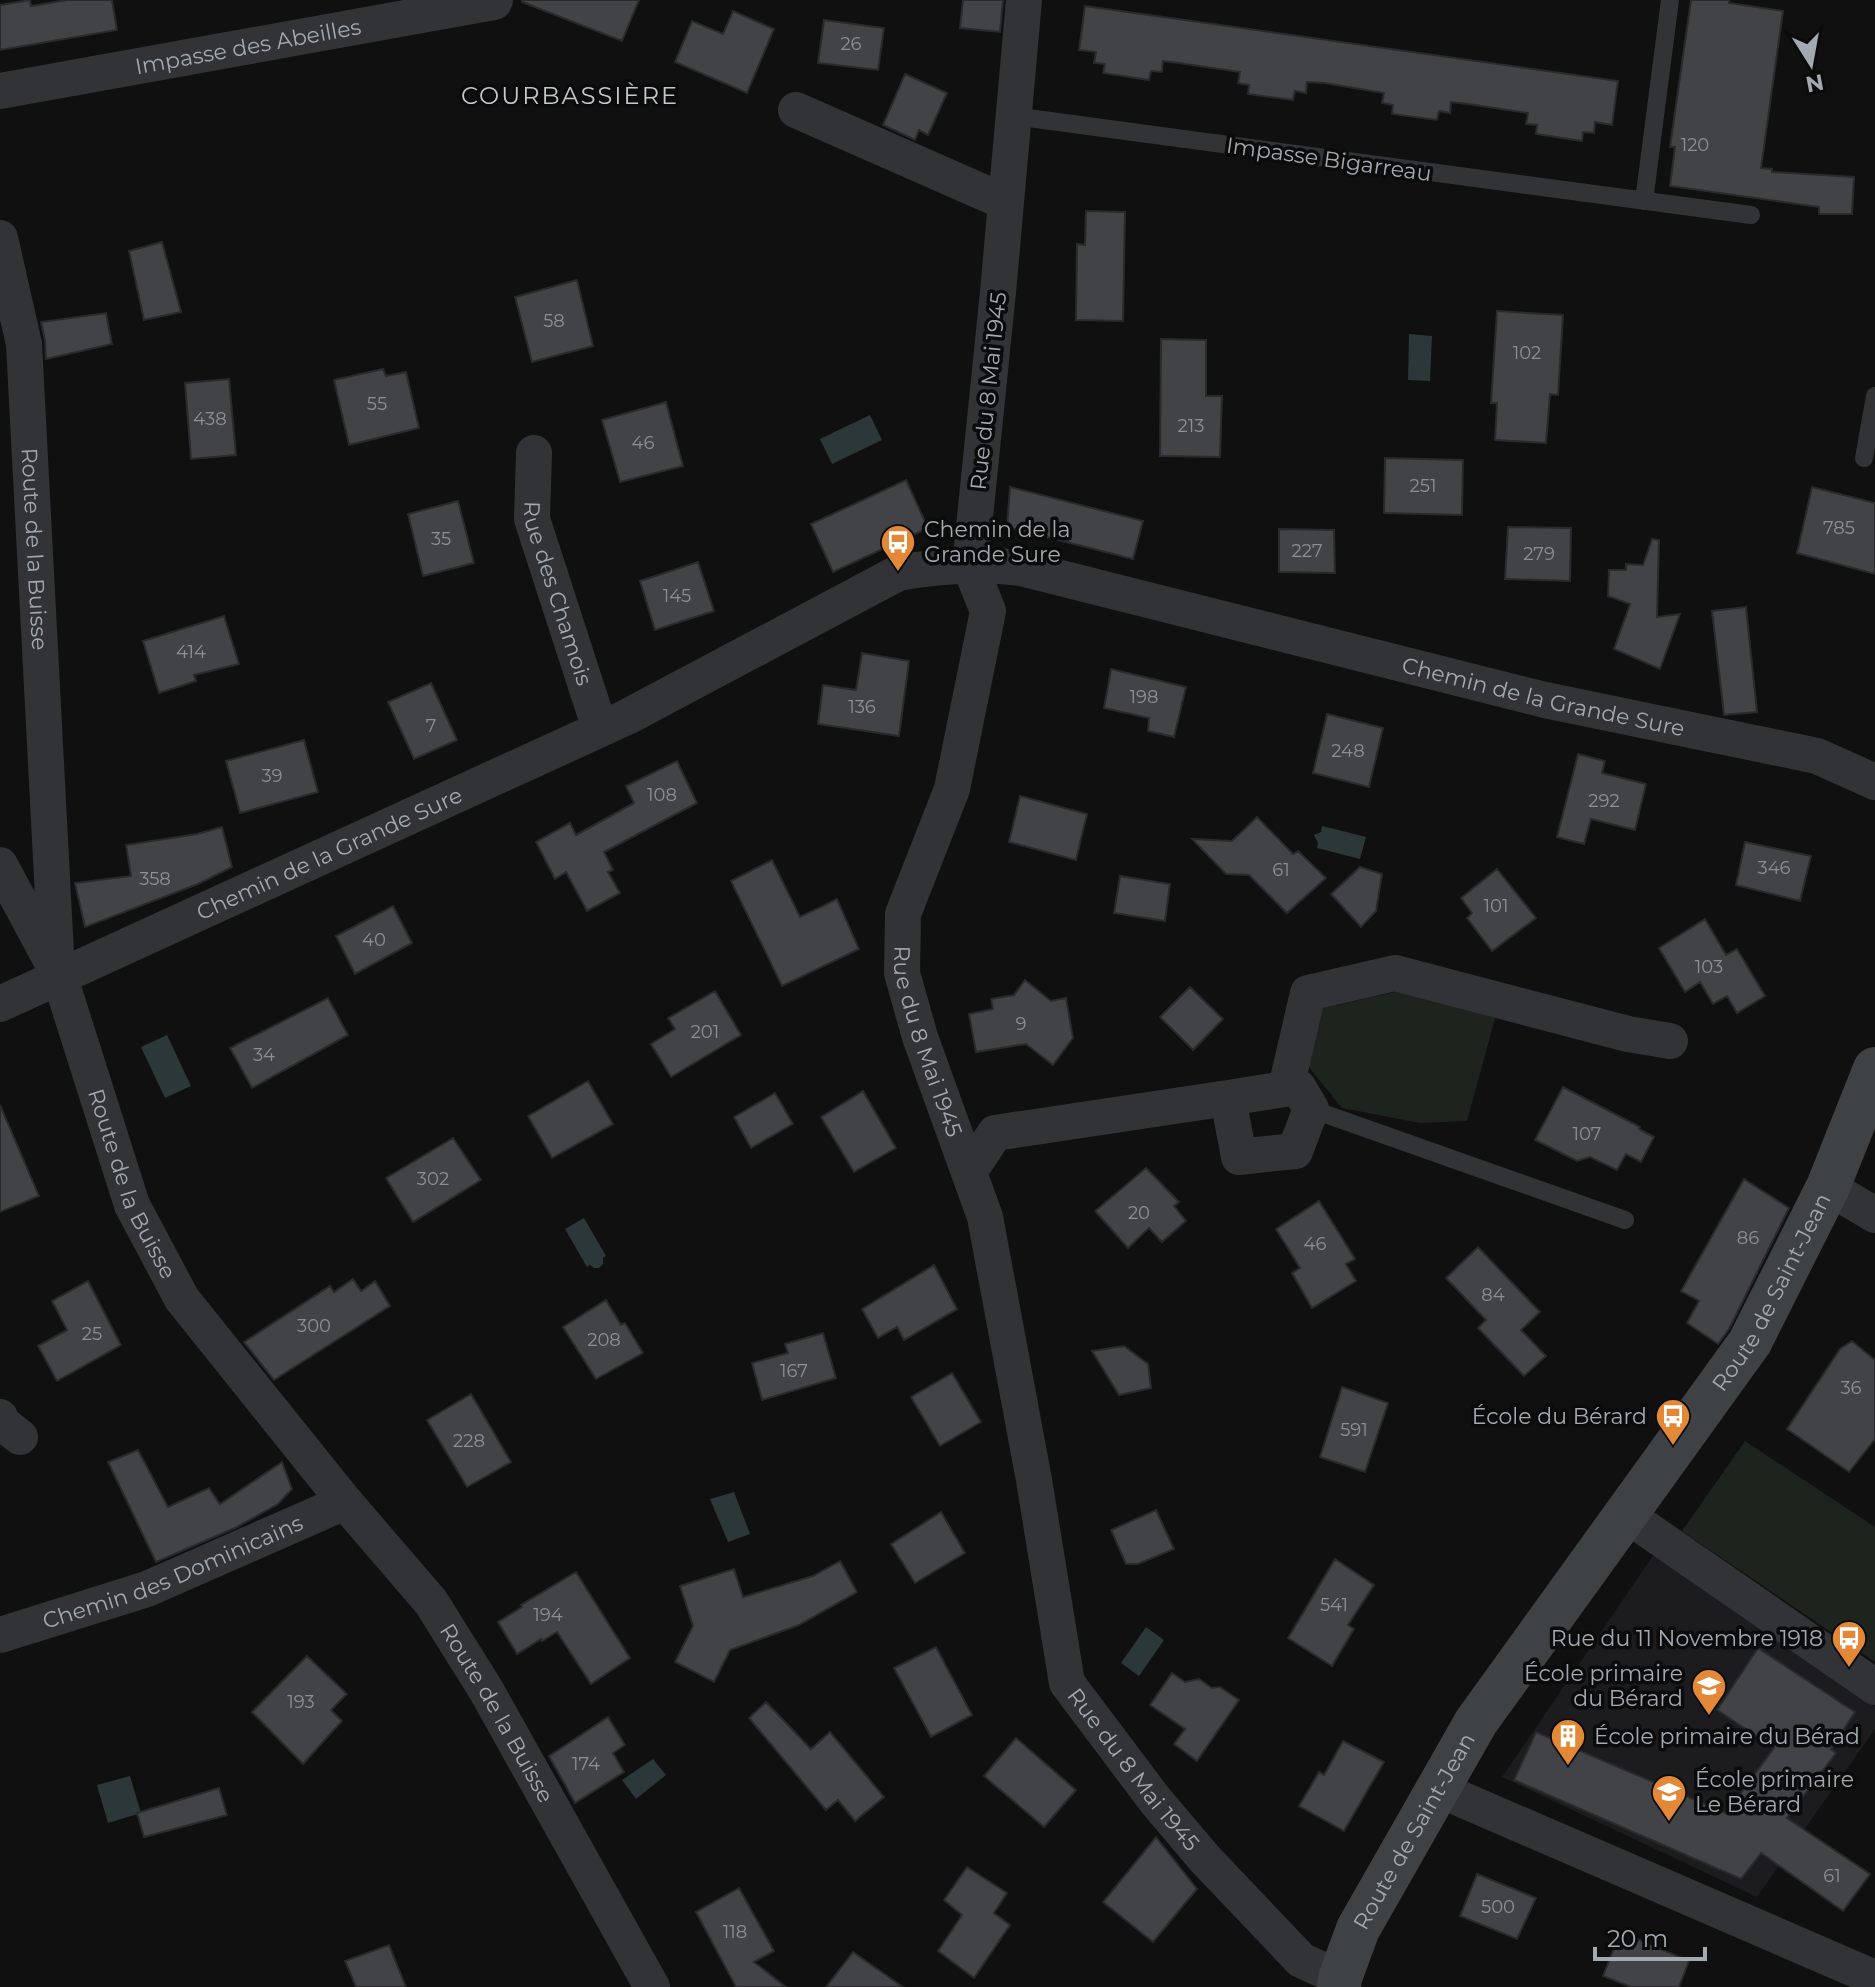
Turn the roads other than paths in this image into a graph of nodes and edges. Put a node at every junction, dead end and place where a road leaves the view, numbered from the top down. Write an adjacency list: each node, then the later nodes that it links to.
1 (495, 0): 4 (street, Impasse des Abeilles)
2 (1024, 0): 6 (street, Rue du 8 Mai 1945)
3 (1670, 0): 7 (lane)
4 (0, 91)
5 (796, 110): 8 (street)
6 (1013, 116): 7 (lane, Impasse Bigarreau); 8 (street, Rue du 8 Mai 1945)
7 (1644, 201): 9 (lane, Impasse Bigarreau)
8 (1005, 202): 14 (street, Rue du 8 Mai 1945)
9 (1751, 215)
10 (0, 238): 18 (street, Route de la Buisse)
11 (1875, 396): 13 (lane)
12 (534, 453): 15 (street, Rue des Chamois)
13 (1864, 458)
14 (970, 566): 15 (street, Chemin de la Grande Sure); 16 (street, Chemin de la Grande Sure); 24 (street, Rue du 8 Mai 1945)
15 (600, 729): 18 (street, Chemin de la Grande Sure)
16 (1875, 782)
17 (0, 865): 18 (street)
18 (60, 978): 19 (street, Chemin de la Grande Sure); 30 (street, Route de la Buisse)
19 (0, 1004)
20 (1670, 1041): 23 (street)
21 (1875, 1069): 27 (main road, Route de Saint-Jean)
22 (1228, 1098): 23 (street); 23 (street); 25 (street)
23 (1298, 1099): 29 (lane)
24 (945, 1105): 25 (street); 26 (street, Rue du 8 Mai 1945)
25 (995, 1133): 26 (street)
26 (969, 1172): 36 (street, Rue du 8 Mai 1945)
27 (1828, 1187): 28 (street); 31 (main road, Route de Saint-Jean)
28 (1875, 1215)
29 (1625, 1220)
30 (345, 1502): 32 (street, Chemin des Dominicains); 37 (street, Route de la Buisse)
31 (1625, 1514): 33 (street); 34 (main road, Route de Saint-Jean)
32 (0, 1635)
33 (1875, 1687)
34 (1438, 1789): 35 (street); 36 (main road, Route de Saint-Jean)
35 (1875, 1978)
36 (1339, 1982)
37 (652, 1987)

